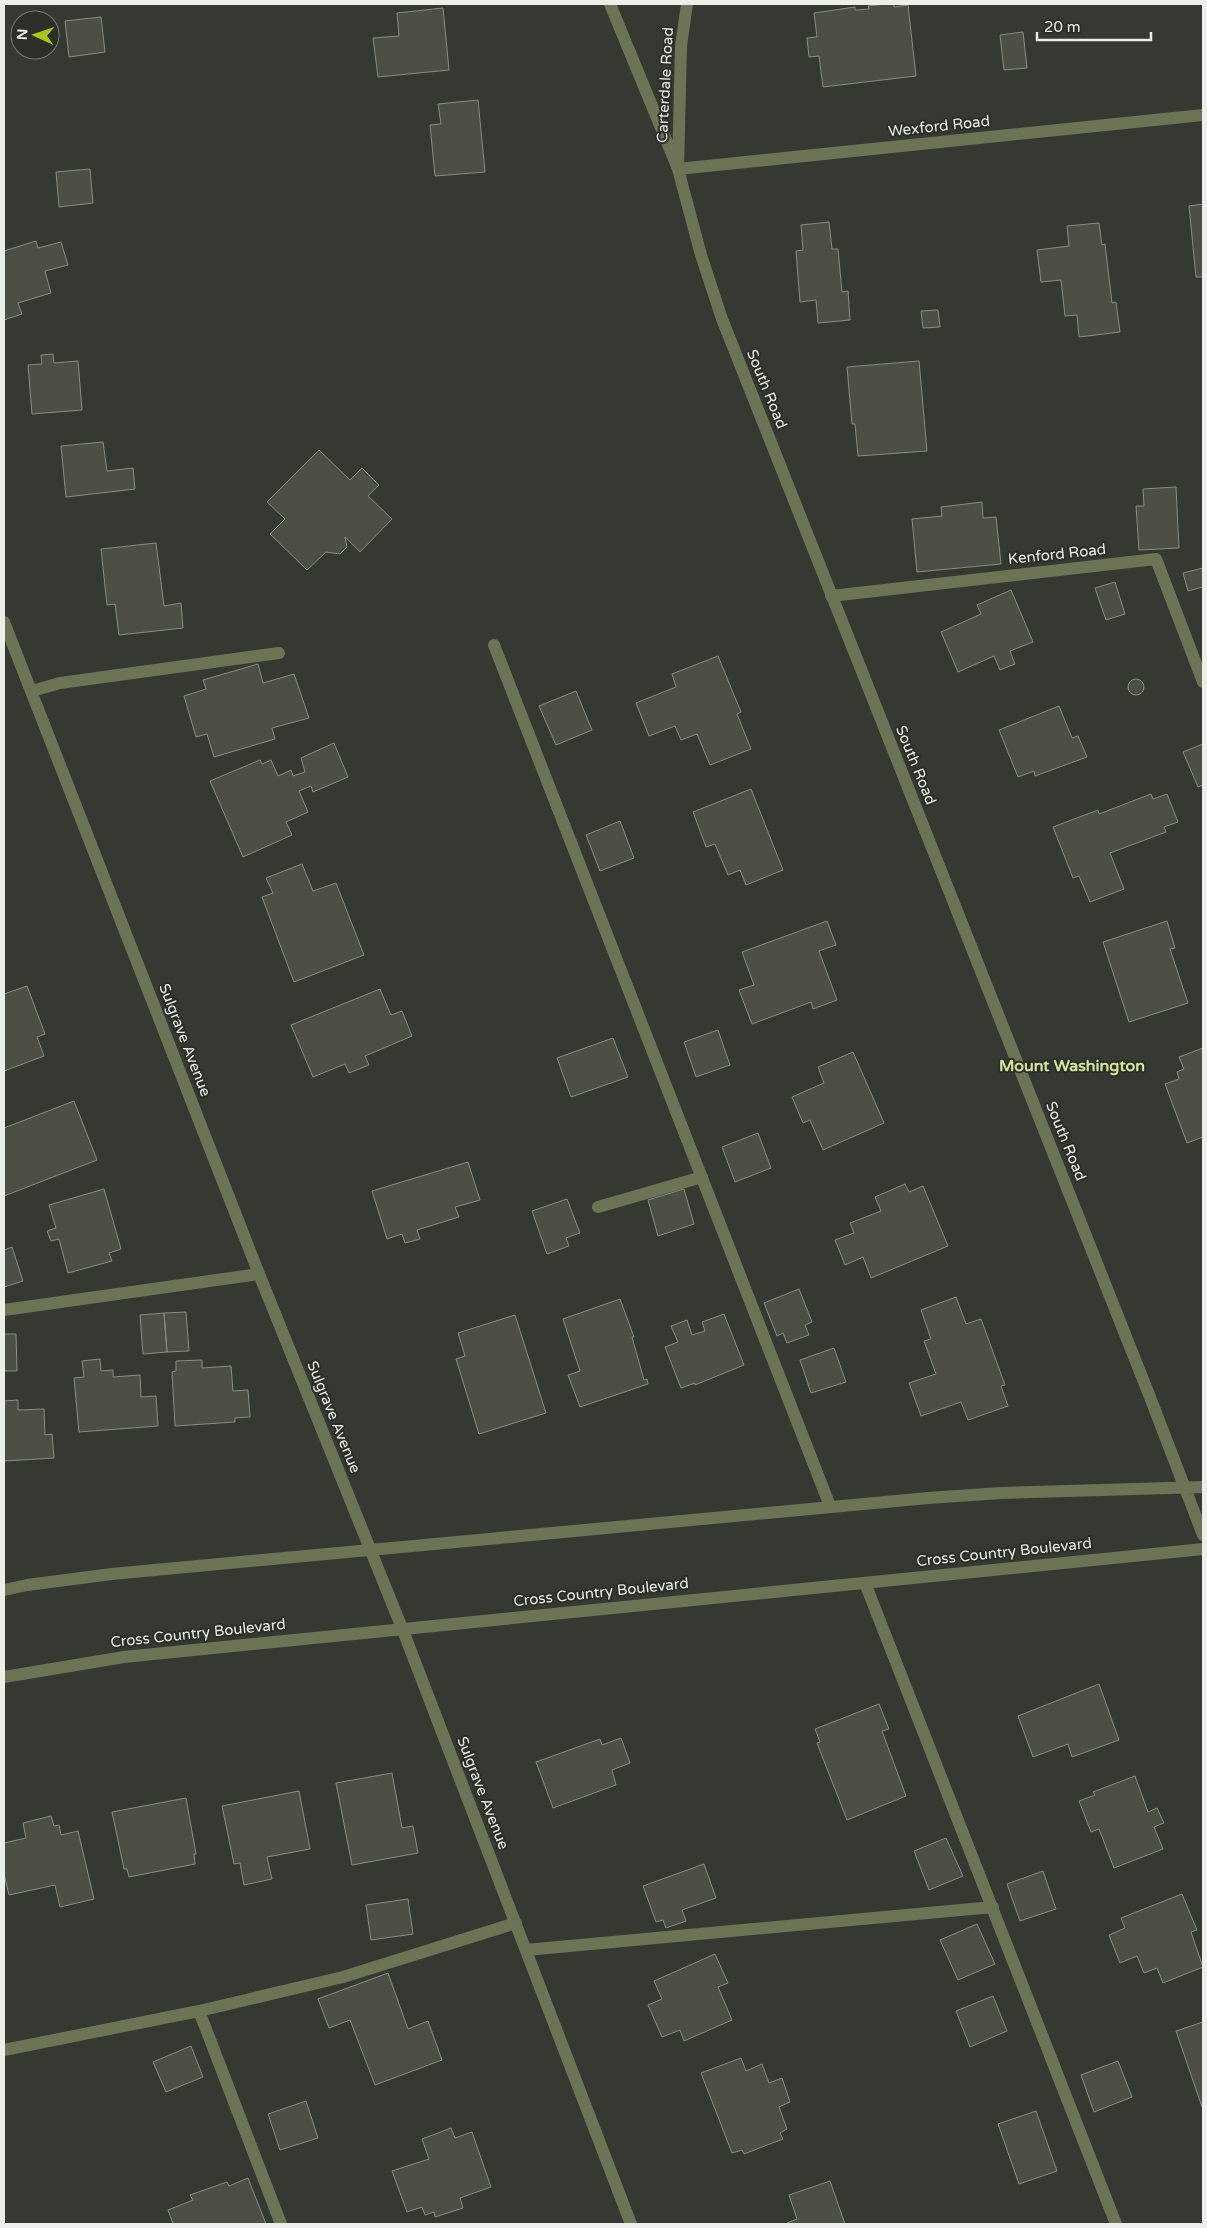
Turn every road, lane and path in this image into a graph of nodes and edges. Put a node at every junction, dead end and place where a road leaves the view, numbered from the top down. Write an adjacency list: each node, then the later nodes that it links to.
1 (610, 4): 4 (street, South Road)
2 (688, 4): 4 (street, Carterdale Road)
3 (1203, 115): 4 (street, Wexford Road)
4 (678, 169): 5 (street, South Road)
5 (831, 596): 9 (street, Kenford Road); 16 (street, South Road)
6 (4, 622): 10 (street, Sulgrave Avenue)
7 (494, 645): 11 (street)
8 (279, 653): 10 (street)
9 (1203, 682)
10 (32, 692): 13 (street, Sulgrave Avenue)
11 (702, 1177): 12 (street); 17 (street)
12 (598, 1208)
13 (259, 1274): 14 (street); 19 (street, Sulgrave Avenue)
14 (4, 1310)
15 (1203, 1487): 16 (street)
16 (1186, 1489): 17 (street); 18 (street, South Road)
17 (830, 1506): 19 (street)
18 (1203, 1535)
19 (369, 1548): 22 (street); 23 (street, Sulgrave Avenue)
20 (1203, 1548): 21 (street, Cross Country Boulevard)
21 (865, 1583): 23 (street, Cross Country Boulevard); 25 (street)
22 (4, 1590)
23 (402, 1628): 24 (street, Cross Country Boulevard); 26 (street, Sulgrave Avenue)
24 (4, 1677)
25 (993, 1907): 27 (street); 32 (street)
26 (516, 1923): 27 (street, Sulgrave Avenue); 28 (street)
27 (526, 1950): 31 (street, Sulgrave Avenue)
28 (199, 2011): 29 (street); 30 (street)
29 (4, 2050)
30 (281, 2224)
31 (631, 2224)
32 (1116, 2224)

